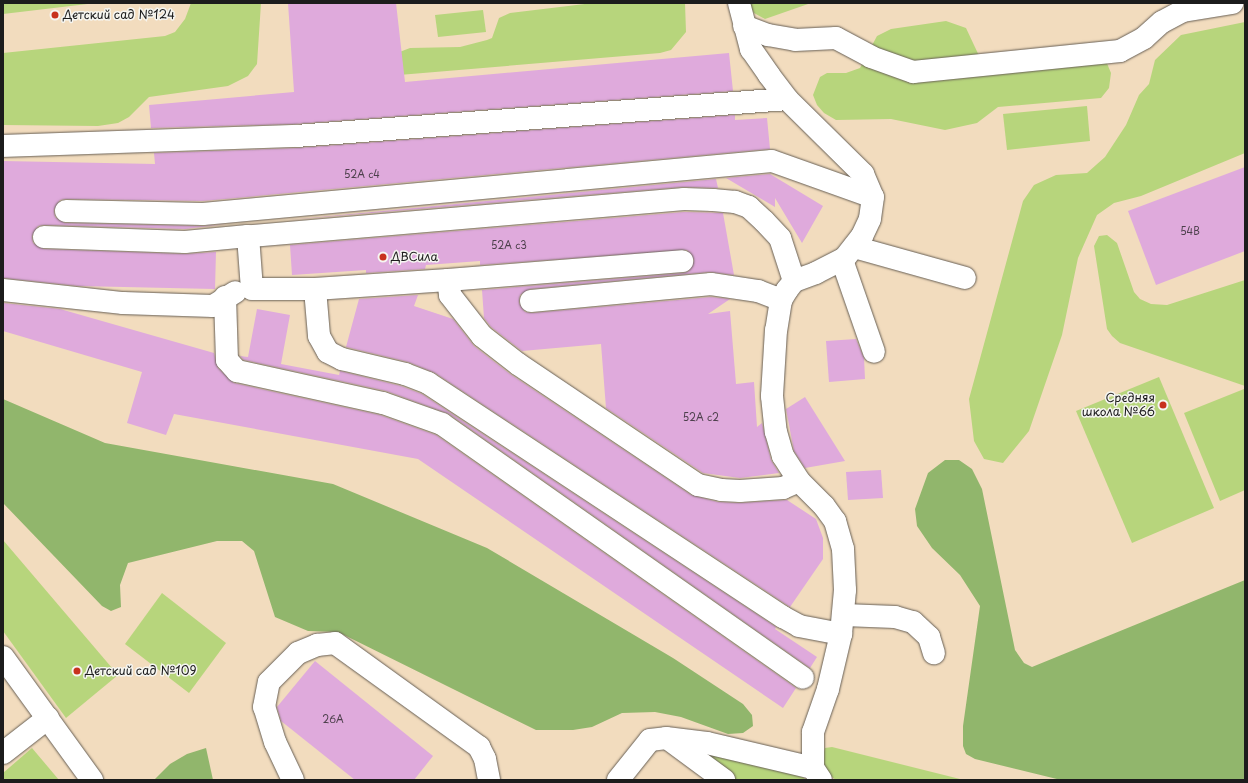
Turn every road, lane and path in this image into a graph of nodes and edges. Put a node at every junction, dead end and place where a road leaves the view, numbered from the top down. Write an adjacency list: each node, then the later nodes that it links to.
1 (738, 3): 4 (lane)
2 (1232, 3): 3 (lane)
3 (1182, 7): 4 (lane)
4 (744, 26): 5 (lane)
5 (787, 99): 6 (lane); 7 (lane)
6 (3, 146)
7 (873, 197): 8 (lane); 11 (lane)
8 (66, 210)
9 (248, 236): 10 (lane); 15 (lane); 16 (lane)
10 (44, 237)
11 (848, 253): 13 (lane); 15 (lane); 22 (lane)
12 (682, 261): 14 (lane)
13 (965, 278)
14 (448, 280): 17 (lane); 23 (lane)
15 (794, 281): 20 (lane)
16 (252, 289): 17 (lane); 19 (lane)
17 (315, 289): 24 (lane)
18 (3, 290): 19 (lane)
19 (225, 297): 27 (lane)
20 (781, 300): 21 (lane); 23 (lane)
21 (531, 301)
22 (874, 352)
23 (799, 481): 24 (lane)
24 (842, 625): 25 (lane); 31 (lane)
25 (934, 653)
26 (3, 657): 28 (lane)
27 (803, 678)
28 (48, 718): 30 (lane); 32 (lane)
29 (666, 738): 31 (lane); 35 (lane); 36 (lane)
30 (3, 753)
31 (817, 774)
32 (92, 780)
33 (293, 780): 34 (lane)
34 (489, 780)
35 (618, 780)
36 (724, 780)

